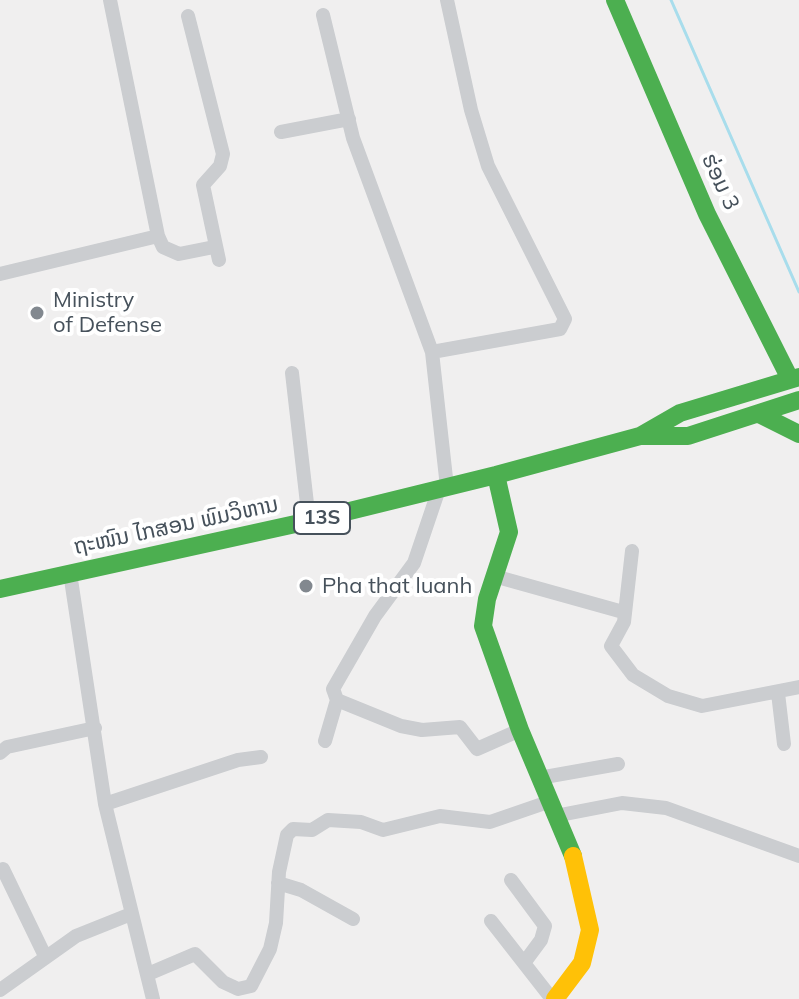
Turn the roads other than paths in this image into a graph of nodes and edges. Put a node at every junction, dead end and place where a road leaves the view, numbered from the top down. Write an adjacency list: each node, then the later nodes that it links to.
1 (110, 0): 8 (street)
2 (447, 0): 10 (street)
3 (615, 0): 12 (main road, ຮ່ອມ 3)
4 (323, 15): 6 (street)
5 (188, 16): 8 (street)
6 (349, 119): 7 (street); 10 (street)
7 (281, 132)
8 (158, 236): 9 (street)
9 (0, 274)
10 (432, 352): 18 (street)
11 (292, 373): 19 (street)
12 (795, 378): 13 (main road, ຮ່ອມ 3); 16 (main road, ຖະໜົນ ໄກສອນ ພົມວິຫານ / 13S)
13 (799, 399): 14 (main road, ຖະໜົນ ໄກສອນ ພົມວິຫານ / 13S)
14 (761, 415): 15 (main road); 16 (main road, ຖະໜົນ ໄກສອນ ພົມວິຫານ / 13S)
15 (799, 434)
16 (640, 436): 17 (main road, ຖະໜົນ ໄກສອນ ພົມວິຫານ / 13S)
17 (496, 475): 18 (main road, ຖະໜົນ ໄກສອນ ພົມວິຫານ / 13S); 22 (main road)
18 (443, 488): 19 (main road, ຖະໜົນ ໄກສອນ ພົມວິຫານ / 13S); 27 (street)
19 (309, 521): 21 (main road, ຖະໜົນ ໄກສອນ ພົມວິຫານ / 13S)
20 (632, 551): 24 (street)
21 (70, 573): 23 (main road, ຖະໜົນ ໄກສອນ ພົມວິຫານ / 13S); 28 (street)
22 (494, 576): 24 (street); 29 (main road)
23 (0, 589)
24 (623, 612): 26 (street)
25 (799, 687): 26 (street)
26 (778, 693): 31 (street)
27 (337, 700): 29 (street); 30 (street)
28 (95, 728): 32 (street); 36 (street)
29 (520, 730): 35 (main road)
30 (325, 741)
31 (784, 744)
32 (0, 753)
33 (261, 757): 36 (street)
34 (618, 764): 35 (street)
35 (539, 778): 37 (main road)
36 (105, 804): 42 (street)
37 (551, 809): 38 (street); 41 (street); 50 (main road)
38 (799, 856)
39 (1, 867): 45 (street)
40 (511, 880): 46 (street)
41 (278, 883): 43 (street); 47 (street)
42 (131, 914): 45 (street); 47 (street)
43 (353, 919)
44 (491, 921): 46 (street)
45 (45, 956): 48 (street)
46 (524, 963): 50 (street)
47 (148, 974): 49 (street)
48 (0, 990)
49 (153, 999)
50 (554, 999)

